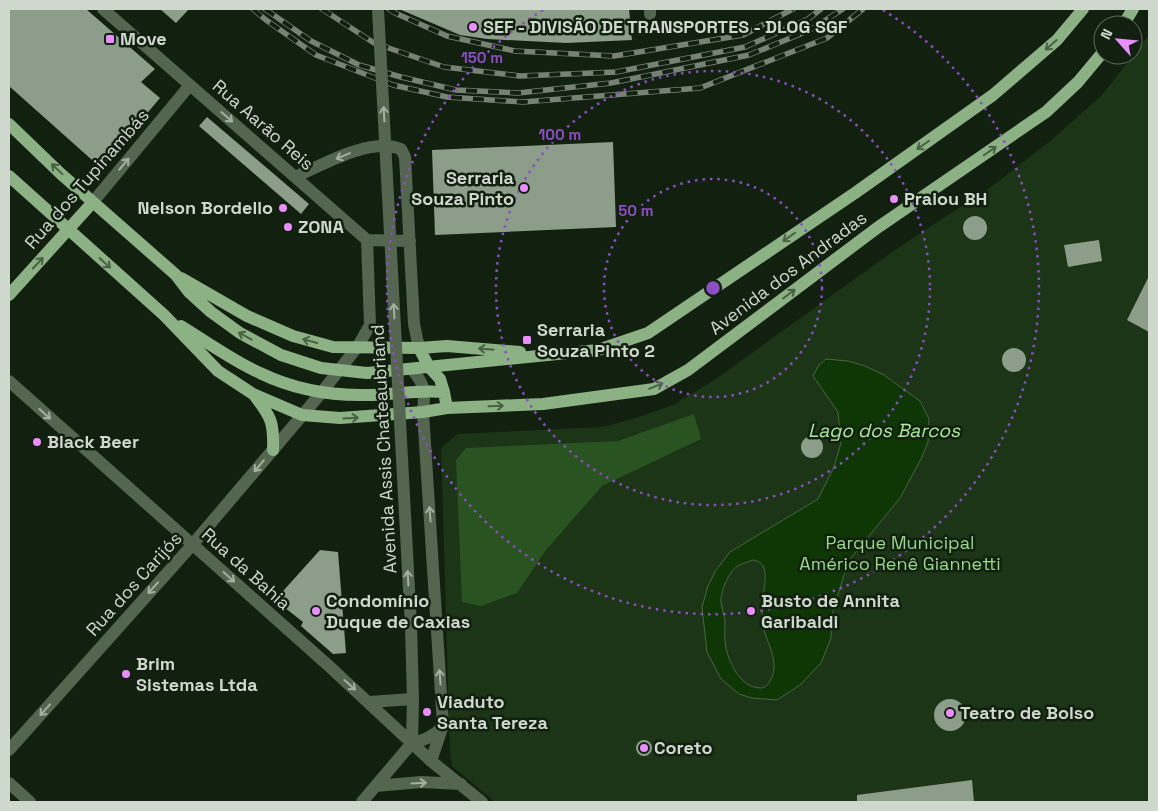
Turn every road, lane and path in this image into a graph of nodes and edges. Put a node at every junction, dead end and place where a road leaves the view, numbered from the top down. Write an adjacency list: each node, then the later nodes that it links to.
1 (104, 9): 5 (street, Rua Aarão Reis)
2 (378, 9): 32 (street, Avenida Assis Chateaubriand, one-way to 2, bridge)
3 (1083, 9): 18 (main road, Avenida dos Andradas, one-way to 18)
4 (1093, 64): 27 (main road, Avenida dos Andradas, one-way to 4)
5 (190, 85): 8 (street, Rua Aarão Reis, one-way to 8); 9 (street, Rua dos Tupinambás, one-way to 5)
6 (9, 124): 9 (main road, Avenida dos Andradas, one-way to 6)
7 (9, 176): 10 (main road, Avenida dos Andradas)
8 (295, 176): 11 (street, Rua Aarão Reis); 12 (street, Avenida Assis Chateaubriand, one-way to 8)
9 (93, 202): 10 (main road, Rua dos Tupinambás); 13 (main road, Avenida dos Andradas)
10 (68, 231): 14 (main road, Rua dos Tupinambás, one-way to 10); 15 (main road, Avenida dos Andradas, one-way to 15)
11 (367, 240): 12 (street); 16 (street, Avenida Assis Chateaubriand)
12 (410, 241): 17 (street, Avenida Assis Chateaubriand)
13 (176, 275): 16 (main road, Avenida dos Andradas, one-way to 13); 20 (main road, Avenida dos Andradas, one-way to 13)
14 (9, 295)
15 (164, 315): 24 (main road, Avenida dos Andradas); 26 (main road, Avenida dos Andradas)
16 (358, 346): 17 (main road, Avenida dos Andradas); 20 (street, Rua dos Carijós)
17 (419, 348): 18 (main road, Avenida dos Andradas, one-way to 17); 19 (main road)
18 (552, 355): 19 (main road, Avenida dos Andradas)
19 (429, 367): 21 (main road, Avenida dos Andradas); 25 (main road)
20 (340, 369): 21 (main road, Avenida dos Andradas); 24 (street, Rua dos Carijós)
21 (412, 369): 23 (street, Avenida Assis Chateaubriand)
22 (9, 381): 31 (street, Rua da Bahia, one-way to 31)
23 (425, 390): 24 (main road, Avenida dos Andradas); 25 (main road, Avenida dos Andradas); 28 (street)
24 (322, 392): 29 (street, Rua dos Carijós)
25 (444, 392): 27 (main road)
26 (253, 394): 29 (main road, Avenida dos Andradas); 30 (main road)
27 (447, 408): 28 (main road, Avenida dos Andradas)
28 (423, 412): 29 (main road, Avenida dos Andradas, one-way to 28); 34 (street, one-way to 28)
29 (302, 415): 30 (street, Rua dos Carijós)
30 (273, 450): 31 (street, Rua dos Carijós, one-way to 31)
31 (193, 544): 33 (street, Rua da Bahia, one-way to 33); 36 (street, Rua dos Carijós, one-way to 36)
32 (413, 699): 33 (street); 35 (street, Avenida Assis Chateaubriand)
33 (369, 702): 35 (street, Rua da Bahia)
34 (443, 725): 35 (street); 37 (street)
35 (412, 743): 37 (street, Rua da Bahia); 40 (street)
36 (9, 750)
37 (431, 761): 39 (street, Rua da Bahia)
38 (9, 783): 41 (street)
39 (462, 785): 40 (street, one-way to 39); 43 (street, Rua da Bahia)
40 (376, 786): 42 (street)
41 (30, 802)
42 (362, 802)
43 (482, 802)

